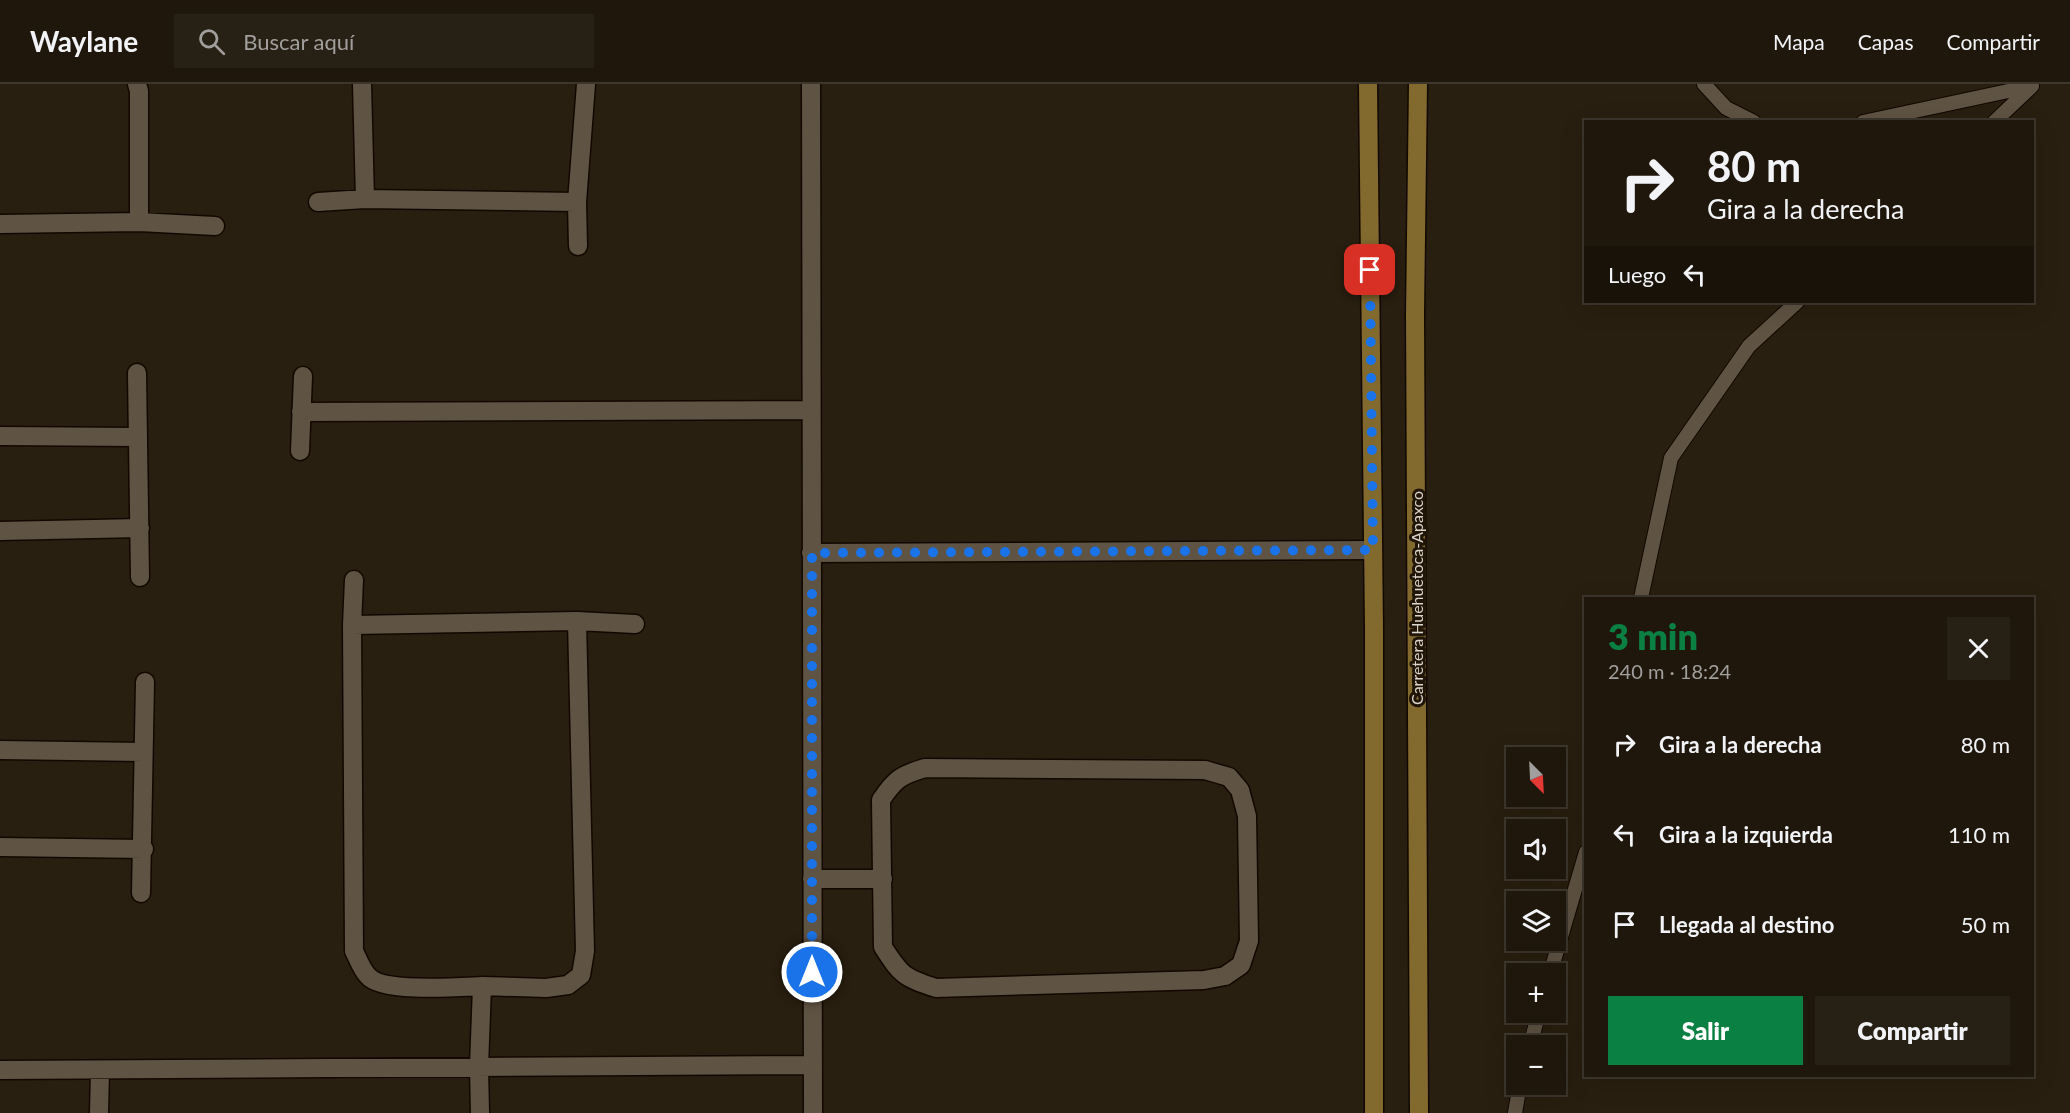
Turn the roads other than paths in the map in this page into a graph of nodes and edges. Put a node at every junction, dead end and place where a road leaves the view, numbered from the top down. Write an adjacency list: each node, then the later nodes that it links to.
1 (137, 84): 15 (street)
2 (362, 84): 12 (street)
3 (586, 84): 14 (street)
4 (811, 84): 22 (street)
5 (1368, 84): 29 (main road)
6 (1418, 84): 57 (main road, Carretera Huehuetoca-Apaxco)
7 (1704, 84): 9 (lane)
8 (2034, 85): 10 (lane); 11 (lane)
9 (1750, 120)
10 (1872, 120)
11 (1996, 120)
12 (365, 199): 13 (street); 14 (street)
13 (318, 202)
14 (577, 202): 18 (street)
15 (139, 222): 16 (street); 17 (street)
16 (0, 224)
17 (215, 226)
18 (578, 246)
19 (1796, 303): 33 (lane)
20 (137, 373): 25 (street)
21 (303, 376): 23 (street)
22 (811, 410): 23 (street); 30 (street)
23 (301, 412): 26 (street)
24 (0, 436): 25 (street)
25 (137, 437): 27 (street)
26 (300, 451)
27 (140, 528): 28 (street); 31 (street)
28 (0, 531)
29 (1373, 550): 30 (street); 56 (main road)
30 (812, 553): 43 (street)
31 (140, 577)
32 (354, 580): 36 (street)
33 (1641, 597)
34 (577, 621): 35 (street); 36 (street); 47 (street)
35 (635, 624)
36 (352, 625): 47 (street)
37 (145, 682): 39 (street)
38 (0, 750): 39 (street)
39 (143, 752): 41 (street)
40 (0, 847): 41 (street)
41 (144, 849): 45 (street)
42 (1584, 859): 46 (lane)
43 (812, 879): 44 (street); 48 (street)
44 (883, 879): 44 (street)
45 (141, 893)
46 (1553, 963)
47 (482, 987): 49 (street)
48 (812, 1065): 49 (street); 55 (street)
49 (479, 1067): 51 (street); 54 (street)
50 (0, 1071): 51 (street)
51 (100, 1071): 53 (street)
52 (1518, 1095): 58 (lane)
53 (99, 1113)
54 (480, 1113)
55 (813, 1113)
56 (1374, 1113)
57 (1419, 1113)
58 (1515, 1113)

